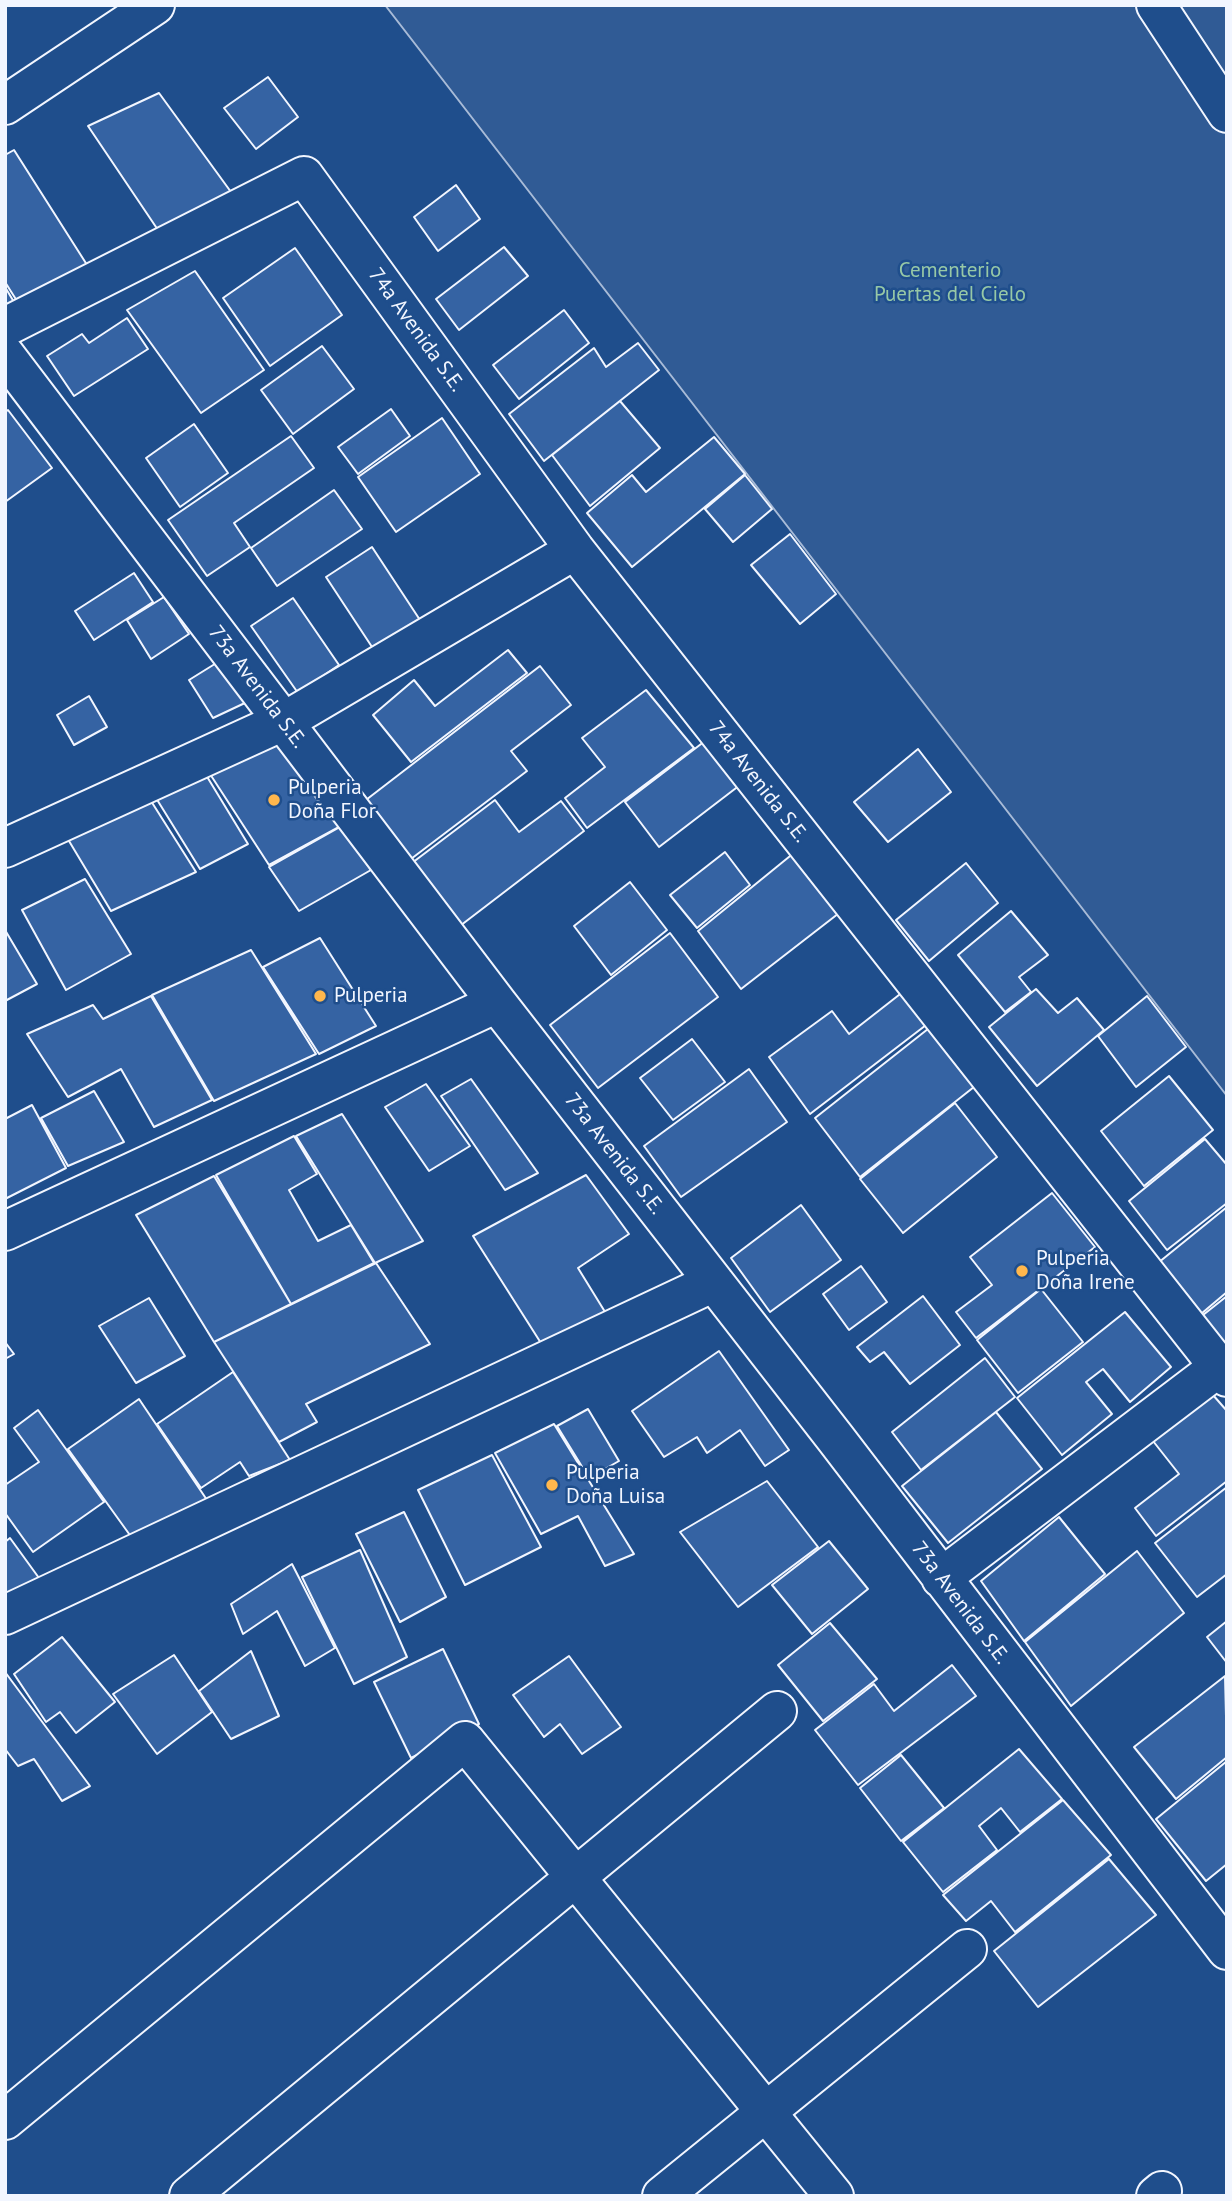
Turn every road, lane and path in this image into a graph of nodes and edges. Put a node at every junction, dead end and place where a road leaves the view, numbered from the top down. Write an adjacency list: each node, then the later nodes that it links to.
1 (155, 5): 3 (street)
2 (1156, 5): 4 (street)
3 (5, 105)
4 (1227, 113)
5 (5, 327): 7 (street, 74a Avenida S.E.)
6 (5, 355): 8 (street, 73a Avenida S.E.)
7 (575, 550): 8 (street); 13 (street, 74a Avenida S.E.)
8 (284, 721): 9 (street); 10 (street, 73a Avenida S.E.)
9 (5, 848)
10 (497, 1003): 11 (street); 12 (street, 73a Avenida S.E.)
11 (5, 1231)
12 (714, 1282): 14 (street, 73a Avenida S.E.); 15 (street)
13 (1223, 1372): 14 (street)
14 (941, 1578): 19 (street, 73a Avenida S.E.)
15 (5, 1615)
16 (777, 1711): 17 (street)
17 (576, 1877): 20 (street); 21 (street); 22 (street)
18 (967, 1949): 20 (street)
19 (1227, 1950)
20 (766, 2112): 23 (street); 24 (street)
21 (5, 2120)
22 (189, 2196)
23 (662, 2196)
24 (834, 2196)

